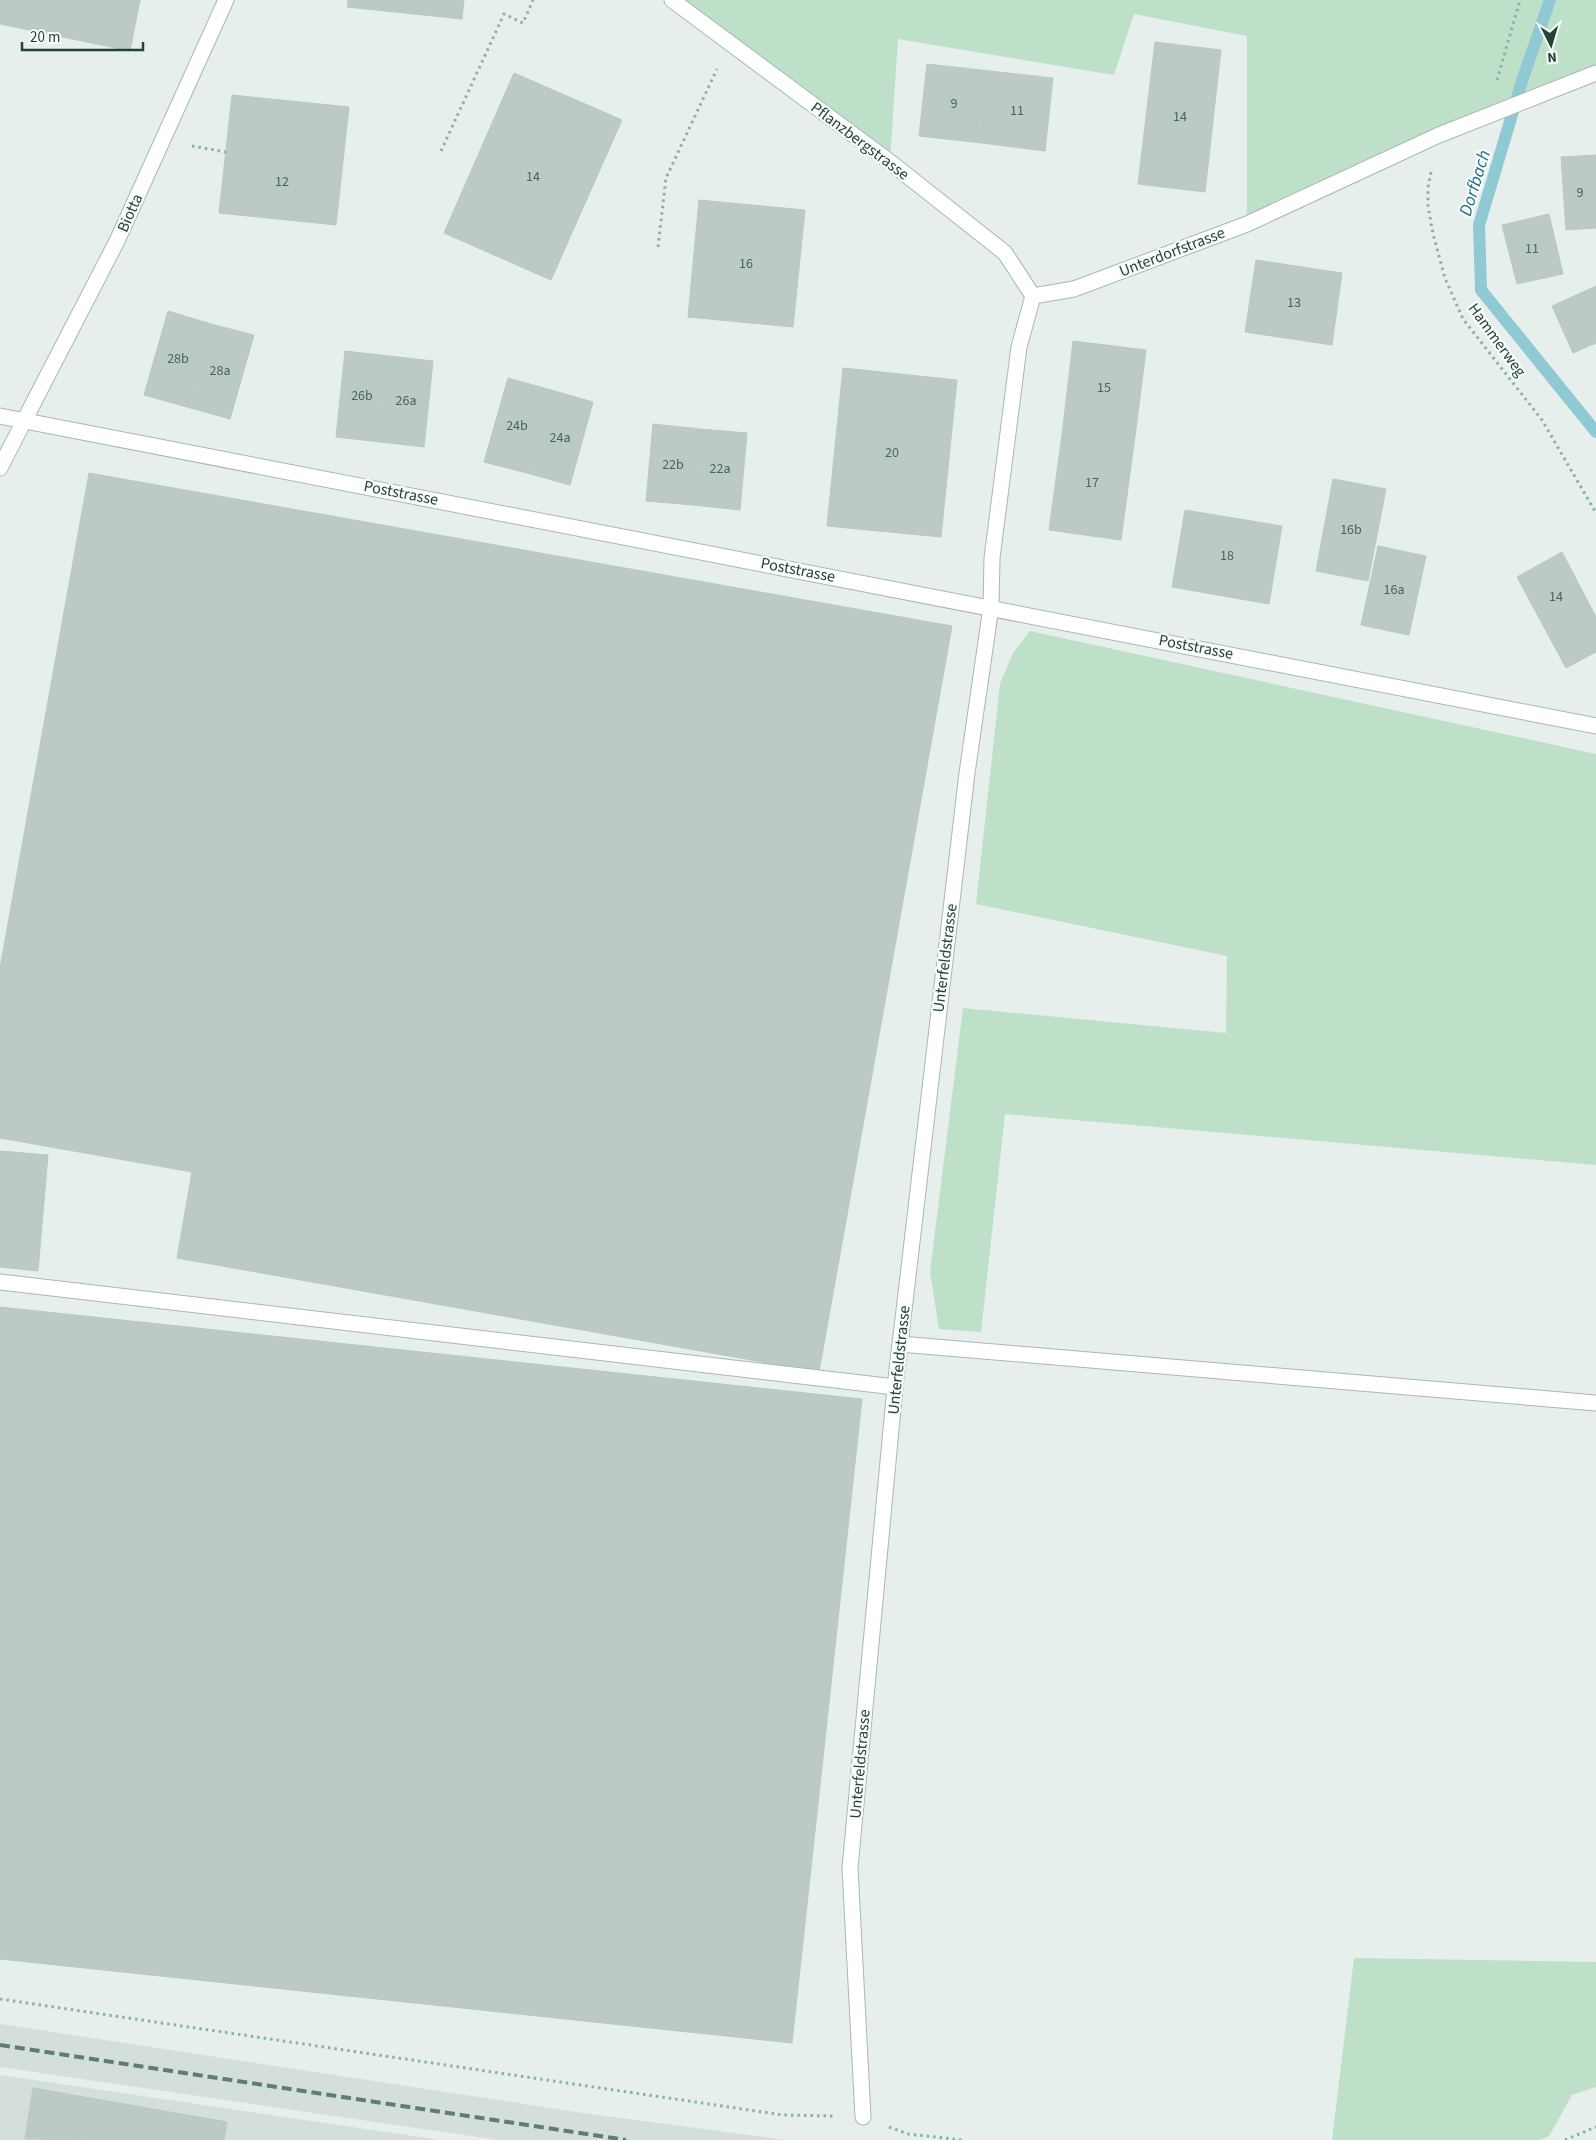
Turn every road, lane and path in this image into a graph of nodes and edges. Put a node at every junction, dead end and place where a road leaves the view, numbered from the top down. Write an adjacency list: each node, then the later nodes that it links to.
1 (226, 0): 13 (street, Biotta)
2 (534, 0): 9 (path)
3 (672, 0): 5 (street, Pflanzbergstrasse)
4 (1520, 0): 7 (path)
5 (730, 43): 10 (path); 11 (street, Pflanzbergstrasse)
6 (1596, 73): 7 (street, Unterdorfstrasse)
7 (1488, 115): 8 (street, Unterdorfstrasse)
8 (1439, 135): 11 (street, Unterdorfstrasse); 15 (path, Hammerweg)
9 (441, 151)
10 (658, 247)
11 (1033, 296): 16 (street)
12 (0, 416): 13 (street, Poststrasse)
13 (24, 421): 14 (street, Biotta); 16 (street, Poststrasse)
14 (0, 468)
15 (1596, 513)
16 (991, 607): 17 (street, Poststrasse); 19 (street, Unterfeldstrasse)
17 (1596, 726)
18 (0, 1282): 20 (street)
19 (900, 1344): 20 (street, Unterfeldstrasse); 21 (street)
20 (895, 1387): 23 (street, Unterfeldstrasse)
21 (1596, 1403)
22 (0, 1999): 23 (path)
23 (862, 2117): 25 (path)
24 (1596, 2126): 26 (path)
25 (962, 2140)
26 (1566, 2140)

